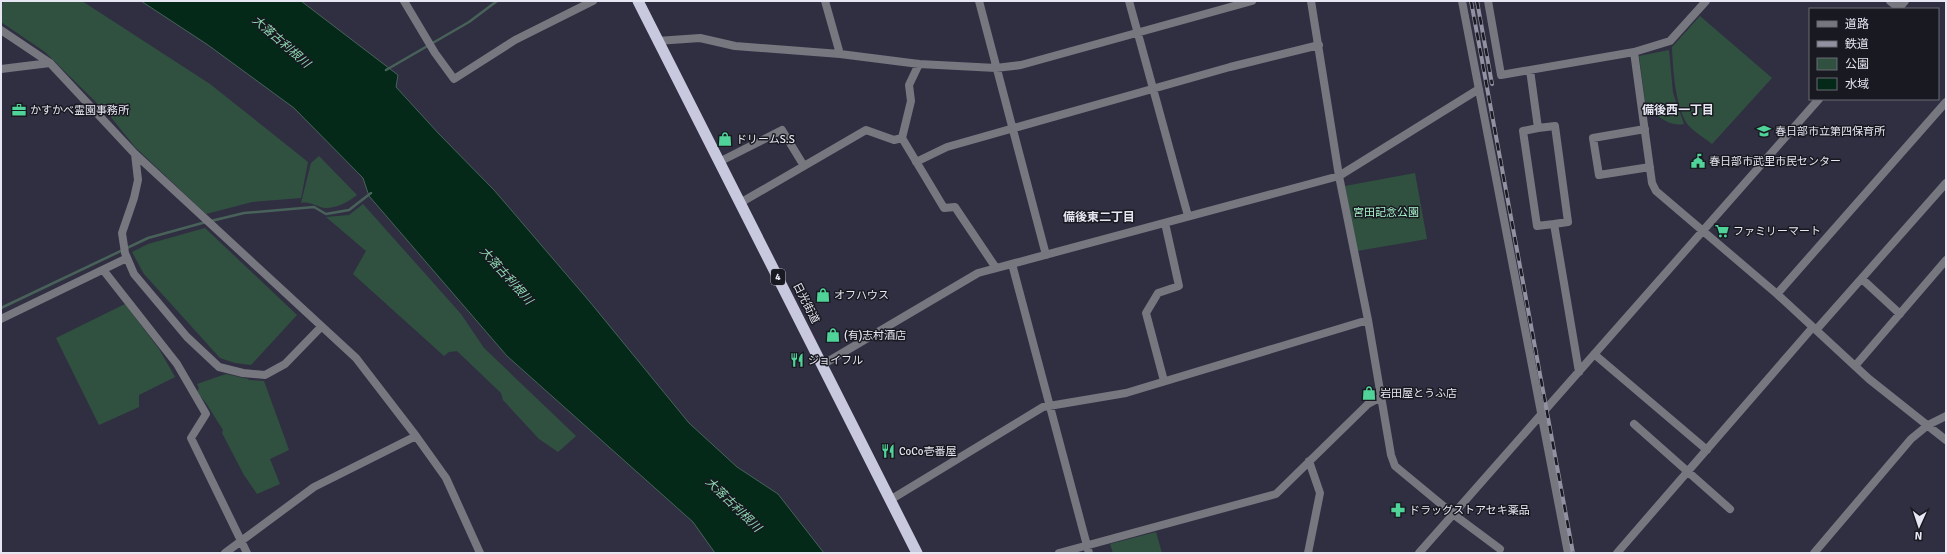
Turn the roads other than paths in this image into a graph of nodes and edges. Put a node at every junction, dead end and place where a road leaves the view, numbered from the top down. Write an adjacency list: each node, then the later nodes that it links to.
1 (404, 1): 2 (street)
2 (593, 1)
3 (638, 1): 16 (highway, 日光街道 / 4)
4 (825, 1): 19 (street)
5 (979, 1): 22 (street)
6 (1129, 1): 15 (street)
7 (1252, 1): 15 (street)
8 (1311, 1): 17 (street)
9 (1462, 1): 26 (street)
10 (1488, 1): 24 (street)
11 (1706, 1): 18 (street)
12 (1890, 1): 13 (street)
13 (1898, 8)
14 (1, 30): 20 (street)
15 (1138, 34): 22 (street); 25 (street)
16 (657, 41): 19 (street); 34 (highway, 日光街道 / 4)
17 (1319, 45): 25 (street); 38 (street)
18 (1634, 52): 24 (street); 31 (street)
19 (840, 54): 21 (street)
20 (50, 63): 23 (street); 33 (street)
21 (919, 64): 22 (street); 32 (street)
22 (996, 68): 29 (street)
23 (1, 69)
24 (1530, 70): 30 (street)
25 (1153, 89): 29 (street); 41 (street)
26 (1479, 89): 38 (street); 65 (street)
27 (1818, 100): 44 (street)
28 (1946, 102): 52 (street)
29 (1012, 128): 35 (street); 45 (street)
30 (1538, 128): 43 (street); 43 (street)
31 (1645, 129): 37 (street); 37 (street)
32 (902, 138): 35 (street); 36 (street)
33 (135, 154): 46 (street); 56 (street)
34 (719, 162): 36 (street); 40 (highway, 日光街道 / 4)
35 (916, 162): 49 (street)
36 (804, 166): 40 (street)
37 (1650, 167): 44 (street)
38 (1339, 176): 41 (street); 55 (street)
39 (1946, 183): 51 (street)
40 (740, 203): 59 (highway, 日光街道 / 4)
41 (1188, 216): 42 (street)
42 (1164, 223): 45 (street); 62 (street)
43 (1554, 224): 61 (street)
44 (1703, 231): 52 (street); 58 (street)
45 (1046, 255): 48 (street)
46 (127, 258): 50 (street); 56 (street)
47 (1946, 260): 53 (street)
48 (1012, 264): 49 (street); 64 (street)
49 (996, 268): 59 (street)
50 (104, 271): 54 (street); 77 (street)
51 (1862, 279): 53 (street); 57 (street)
52 (1777, 294): 57 (street)
53 (1900, 314): 60 (street)
54 (1, 319)
55 (1368, 320): 62 (street); 63 (street)
56 (321, 327): 69 (street)
57 (1815, 329): 60 (street); 71 (street)
58 (1594, 354): 61 (street); 71 (street)
59 (822, 365): 74 (highway, 日光街道 / 4)
60 (1855, 366): 68 (street)
61 (1579, 372): 65 (street)
62 (1164, 381): 64 (street)
63 (1381, 397): 72 (street); 76 (street)
64 (1049, 405): 74 (street); 78 (street)
65 (1541, 415): 76 (street); 87 (street)
66 (1946, 416): 68 (street)
67 (1634, 424): 73 (street)
68 (1928, 425): 70 (street); 89 (street)
69 (416, 436): 77 (street); 82 (street)
70 (1946, 440)
71 (1707, 450): 73 (street)
72 (1309, 461): 78 (street); 85 (street)
73 (1688, 472): 75 (street); 88 (street)
74 (890, 500): 83 (highway, 日光街道 / 4)
75 (1730, 509)
76 (1452, 514): 79 (street); 86 (street)
77 (240, 540): 80 (street); 81 (street)
78 (1088, 549): 84 (street)
79 (1500, 549)
80 (225, 553)
81 (248, 553)
82 (480, 553)
83 (918, 553)
84 (1059, 553)
85 (1308, 553)
86 (1419, 553)
87 (1568, 553)
88 (1617, 553)
89 (1814, 553)

